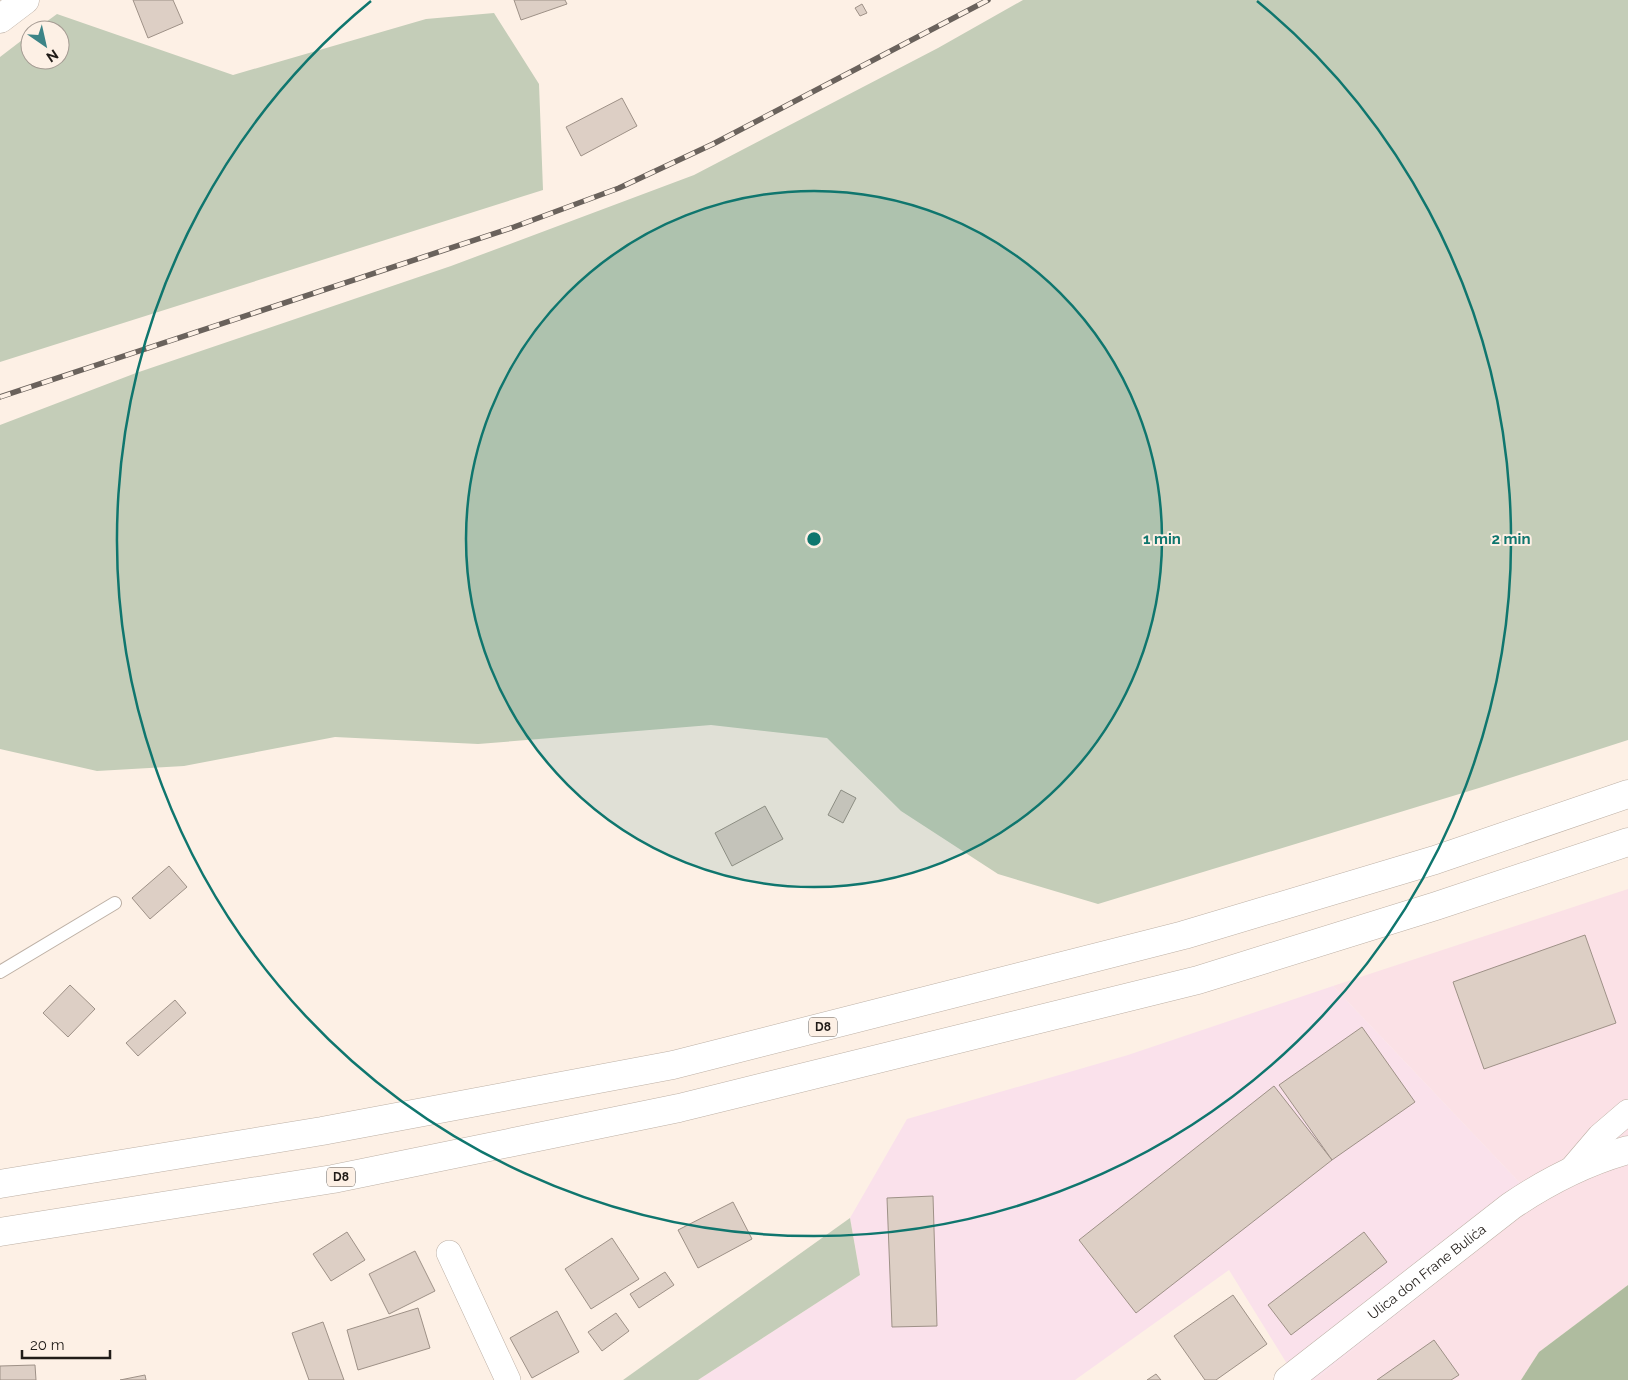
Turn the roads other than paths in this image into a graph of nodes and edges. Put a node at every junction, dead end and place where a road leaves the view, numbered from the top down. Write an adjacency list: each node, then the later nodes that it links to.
1 (25, 0): 2 (main road)
2 (0, 20)
3 (1628, 794): 10 (main road, D8)
4 (1628, 842): 11 (main road, D8)
5 (115, 903): 6 (lane)
6 (0, 972)
7 (1628, 1112): 9 (street)
8 (1628, 1150): 9 (main road, Ulica don Frane Bulića)
9 (1571, 1170): 14 (main road, Ulica don Frane Bulića)
10 (0, 1184)
11 (0, 1232)
12 (449, 1252): 13 (street)
13 (508, 1380)
14 (1288, 1380)

